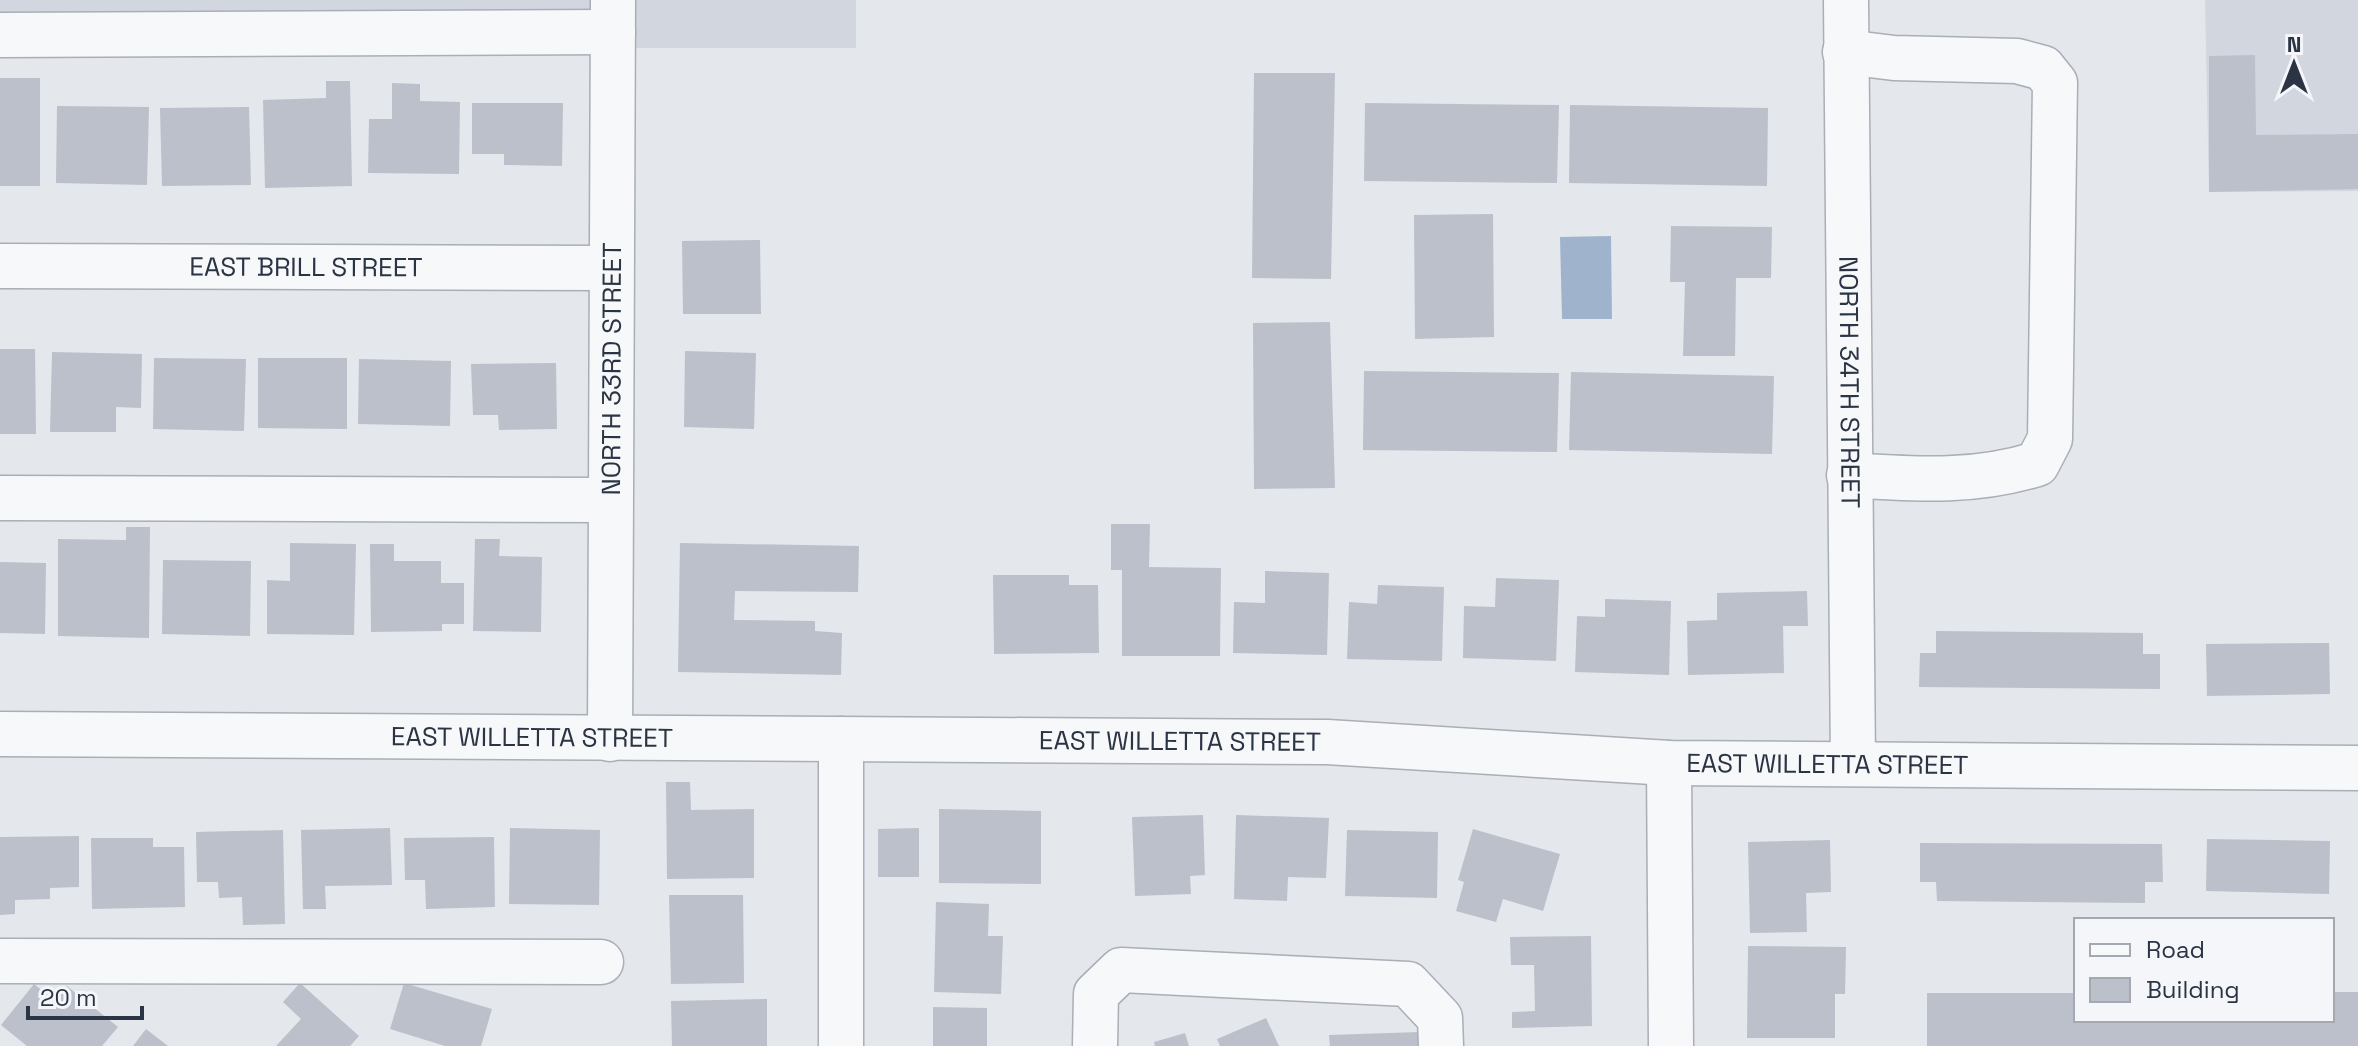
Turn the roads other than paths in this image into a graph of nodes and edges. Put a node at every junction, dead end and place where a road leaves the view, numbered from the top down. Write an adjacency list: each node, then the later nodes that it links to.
1 (1846, 0): 4 (street, NORTH 34TH STREET)
2 (613, 16): 3 (street); 6 (street, NORTH 33RD STREET)
3 (0, 35)
4 (1845, 52): 7 (street, NORTH 34TH STREET); 7 (street)
5 (0, 266): 6 (street, EAST BRILL STREET)
6 (611, 268): 9 (street, NORTH 33RD STREET)
7 (1849, 475): 14 (street, NORTH 34TH STREET)
8 (0, 498): 9 (street)
9 (610, 500): 11 (street, NORTH 33RD STREET)
10 (0, 734): 11 (street, EAST WILLETTA STREET)
11 (610, 739): 12 (street, EAST WILLETTA STREET)
12 (841, 739): 13 (street, EAST WILLETTA STREET); 18 (street)
13 (1669, 763): 14 (street, EAST WILLETTA STREET); 21 (street)
14 (1853, 763): 15 (street, EAST WILLETTA STREET)
15 (2358, 768)
16 (0, 961): 17 (street)
17 (601, 962)
18 (841, 1046)
19 (1095, 1046): 20 (street)
20 (1441, 1046)
21 (1671, 1046)

